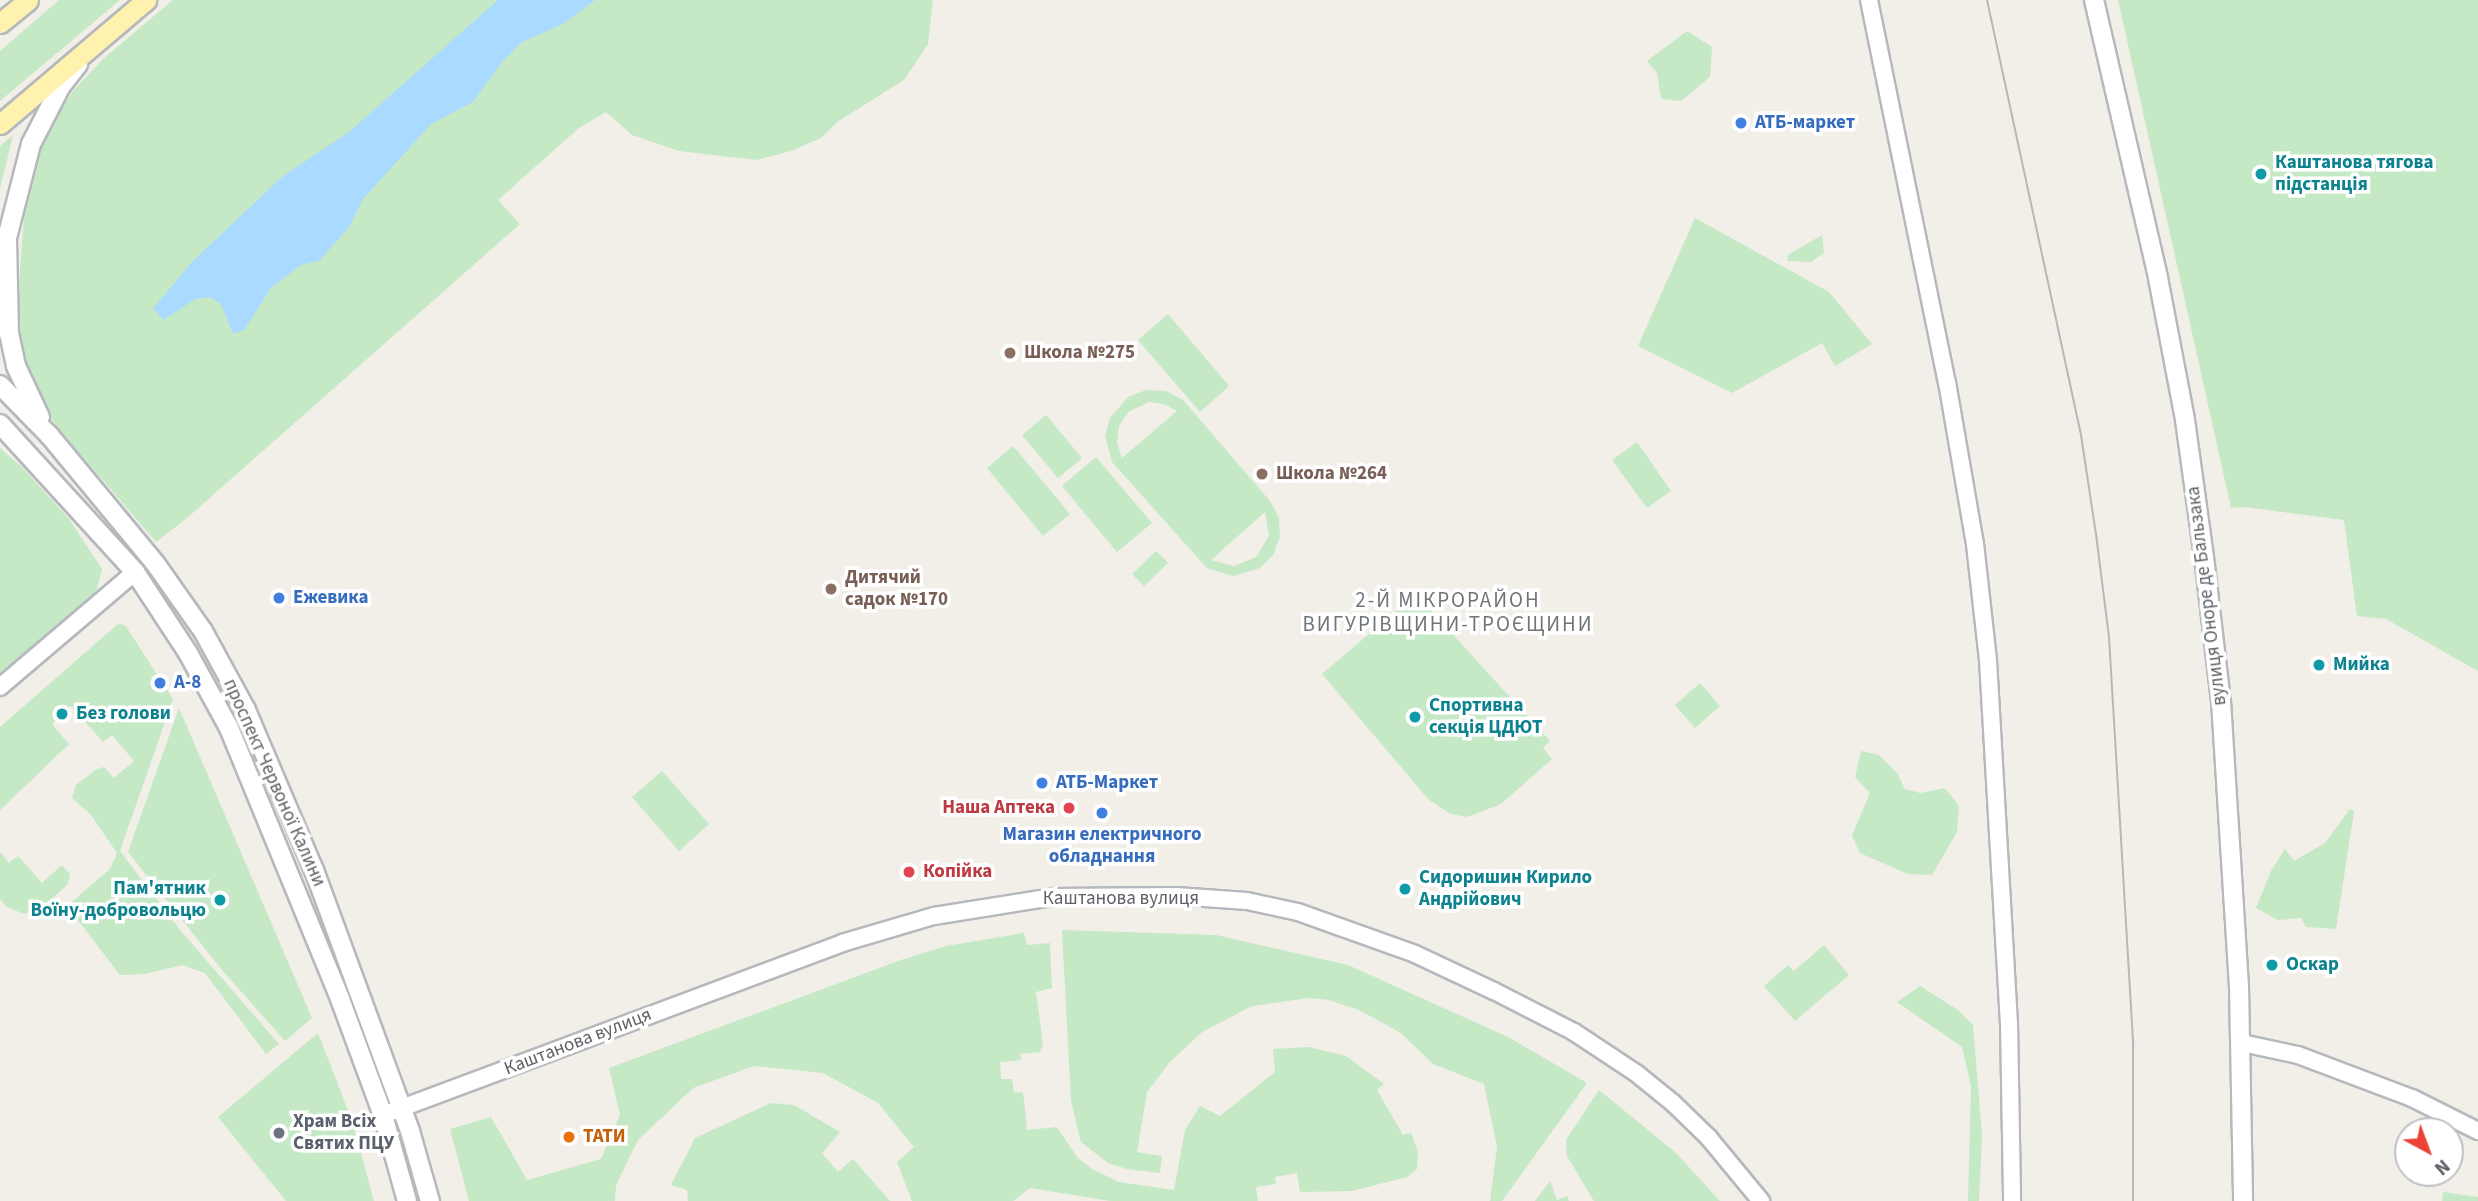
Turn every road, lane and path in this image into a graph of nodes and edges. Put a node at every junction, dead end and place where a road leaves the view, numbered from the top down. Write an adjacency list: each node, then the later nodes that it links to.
1 (18, 0): 6 (main road)
2 (28, 0): 7 (main road)
3 (146, 0): 8 (main road)
4 (1870, 0): 24 (street)
5 (2094, 0): 17 (main road, вулиця Оноре де Бальзака)
6 (0, 8)
7 (0, 23)
8 (92, 45): 9 (main road); 13 (main road)
9 (0, 124)
10 (0, 385): 13 (main road, проспект Червоної Калини)
11 (0, 424): 14 (main road, проспект Червоної Калини)
12 (0, 434): 14 (main road)
13 (49, 435): 18 (main road, проспект Червоної Калини)
14 (24, 449): 15 (main road, проспект Червоної Калини)
15 (135, 572): 16 (street); 19 (main road, проспект Червоної Калини)
16 (0, 687)
17 (2242, 1043): 20 (street); 25 (main road, вулиця Оноре де Бальзака)
18 (403, 1110): 19 (street, Каштанова вулиця); 22 (main road, проспект Червоної Калини); 23 (street, Каштанова вулиця)
19 (383, 1115): 21 (main road, проспект Червоної Калини)
20 (2478, 1131)
21 (407, 1201)
22 (430, 1201)
23 (1761, 1201)
24 (2012, 1201)
25 (2243, 1201)

